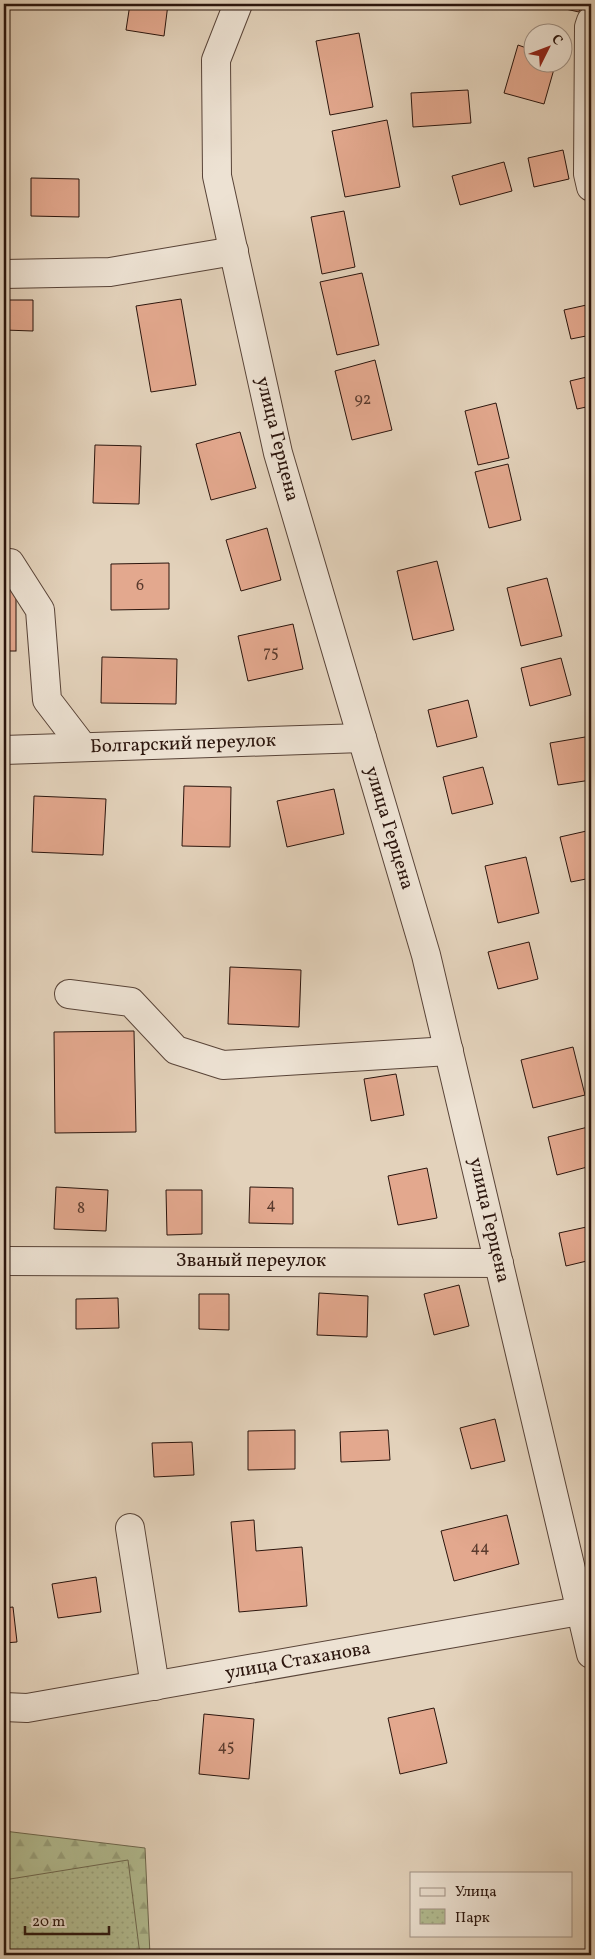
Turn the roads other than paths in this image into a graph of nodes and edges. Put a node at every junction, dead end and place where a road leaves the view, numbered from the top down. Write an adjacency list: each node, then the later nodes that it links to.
1 (238, 4): 4 (street, улица Герцена)
2 (591, 21): 3 (street)
3 (591, 187)
4 (234, 251): 5 (street); 7 (street, улица Герцена)
5 (4, 274)
6 (4, 563): 8 (street)
7 (362, 738): 8 (street, Болгарский переулок); 11 (street, улица Герцена)
8 (83, 747): 9 (street, Болгарский переулок)
9 (4, 750)
10 (69, 994): 11 (street)
11 (449, 1051): 13 (street, улица Герцена)
12 (4, 1261): 13 (street, Званый переулок)
13 (498, 1263): 15 (street, улица Герцена)
14 (130, 1528): 17 (street)
15 (586, 1610): 16 (street, улица Герцена); 17 (street, улица Стаханова)
16 (591, 1654)
17 (155, 1686): 18 (street, улица Стаханова)
18 (4, 1707)

